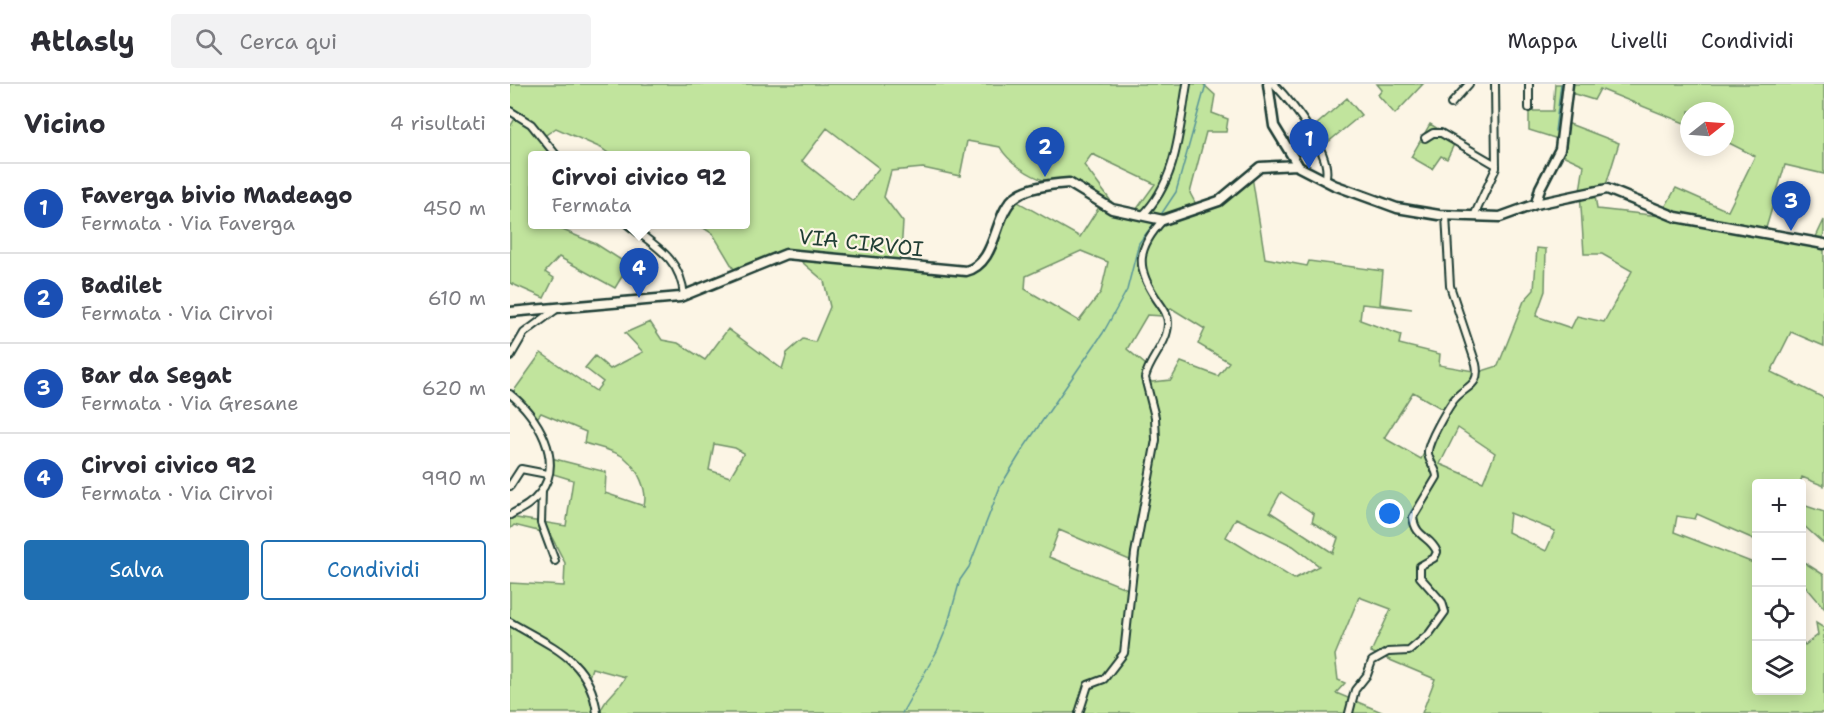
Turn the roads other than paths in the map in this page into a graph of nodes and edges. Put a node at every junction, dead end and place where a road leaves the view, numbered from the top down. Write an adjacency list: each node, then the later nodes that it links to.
1 (1188, 84): 18 (street)
2 (1268, 84): 13 (street)
3 (1274, 84): 15 (street)
4 (1469, 84): 8 (street)
5 (1495, 84): 14 (street)
6 (1528, 84): 9 (street)
7 (1568, 84): 16 (street)
8 (1451, 104)
9 (1529, 108)
10 (510, 111): 12 (street)
11 (1425, 138): 14 (street)
12 (552, 151)
13 (1297, 165): 15 (street); 20 (street)
14 (1496, 165): 19 (street)
15 (1325, 180): 17 (street)
16 (1536, 204): 19 (street); 22 (street)
17 (1446, 215): 19 (street); 36 (street)
18 (1142, 216): 20 (street, VIA CIRVOI); 23 (street, VIA CIRVOI)
19 (1474, 216)
20 (1163, 220): 35 (street)
21 (632, 229): 23 (street)
22 (1824, 244)
23 (684, 296): 24 (street, VIA CIRVOI)
24 (558, 308): 25 (street, VIA CIRVOI); 26 (street)
25 (510, 312)
26 (510, 357)
27 (510, 394): 28 (street)
28 (547, 474): 29 (street); 30 (street)
29 (510, 486)
30 (543, 490): 31 (street); 32 (street)
31 (510, 515)
32 (555, 561)
33 (510, 622): 34 (street)
34 (597, 713)
35 (1079, 713)
36 (1349, 713)

